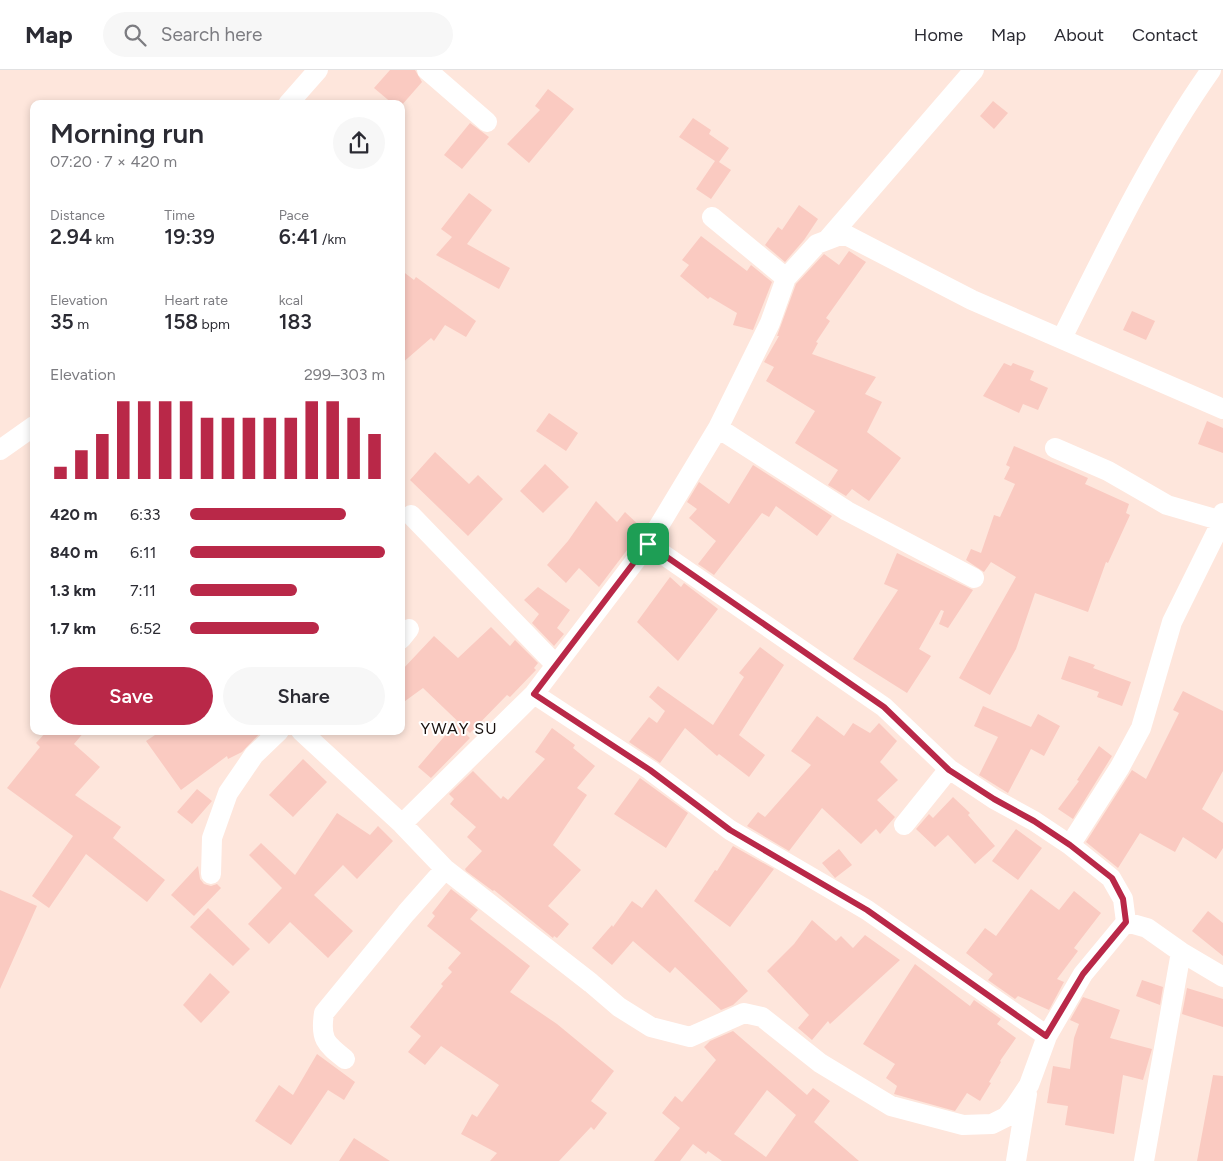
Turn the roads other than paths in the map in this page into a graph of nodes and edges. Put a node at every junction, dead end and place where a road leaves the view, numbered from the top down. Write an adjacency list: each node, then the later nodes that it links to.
1 (318, 70): 5 (street)
2 (427, 70): 6 (street)
3 (974, 70): 8 (street)
4 (1211, 70): 10 (street)
5 (292, 100)
6 (487, 122)
7 (712, 217): 9 (street)
8 (827, 240): 9 (street); 10 (street)
9 (786, 278): 12 (street)
10 (1062, 338): 11 (street)
11 (1223, 409)
12 (718, 428): 18 (street); 19 (street)
13 (30, 429): 15 (street)
14 (1055, 448): 17 (street)
15 (0, 450)
16 (411, 515): 20 (street)
17 (1222, 517): 27 (street)
18 (648, 544): 20 (street); 24 (street)
19 (974, 578)
20 (555, 664): 21 (street)
21 (534, 694): 25 (street); 33 (street)
22 (275, 735): 29 (street)
23 (305, 735): 25 (street)
24 (949, 770): 26 (street); 27 (street)
25 (402, 824): 28 (street)
26 (904, 825)
27 (1070, 845): 30 (street)
28 (445, 869): 34 (street); 35 (street)
29 (211, 874)
30 (1126, 922): 31 (street); 33 (street)
31 (1181, 952): 32 (street); 37 (street)
32 (1223, 977)
33 (1046, 1036): 35 (street)
34 (344, 1059)
35 (1029, 1085): 36 (street)
36 (1016, 1161)
37 (1144, 1161)

